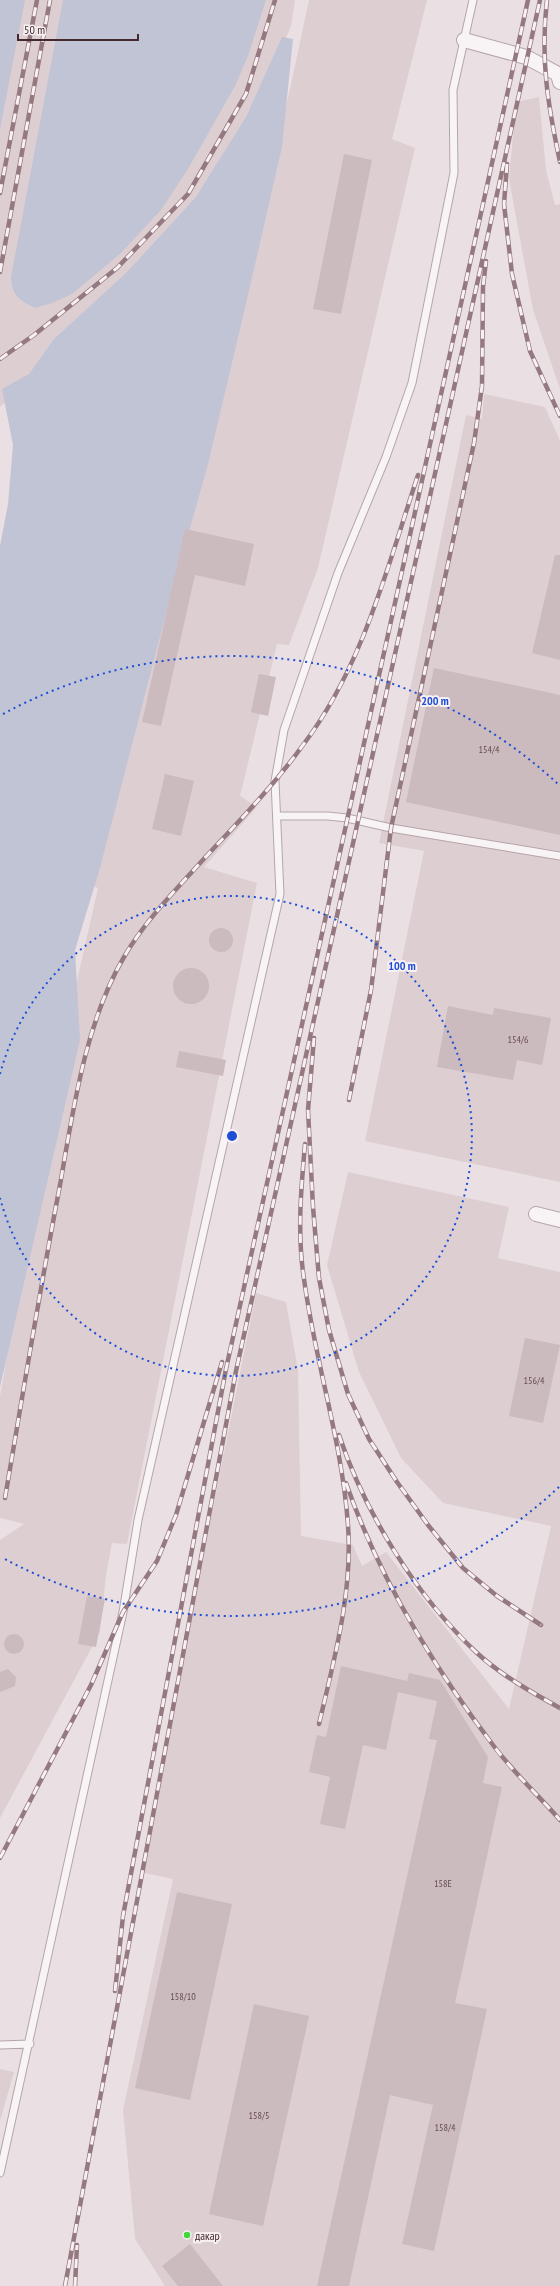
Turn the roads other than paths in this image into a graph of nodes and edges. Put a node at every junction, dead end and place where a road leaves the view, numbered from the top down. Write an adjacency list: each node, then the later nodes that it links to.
1 (473, 0): 2 (lane)
2 (464, 40): 3 (street); 4 (lane)
3 (560, 82)
4 (277, 816): 5 (lane); 8 (lane)
5 (560, 856)
6 (536, 1214): 7 (street)
7 (560, 1220)
8 (30, 2044): 9 (lane); 10 (lane)
9 (0, 2045)
10 (0, 2173)

